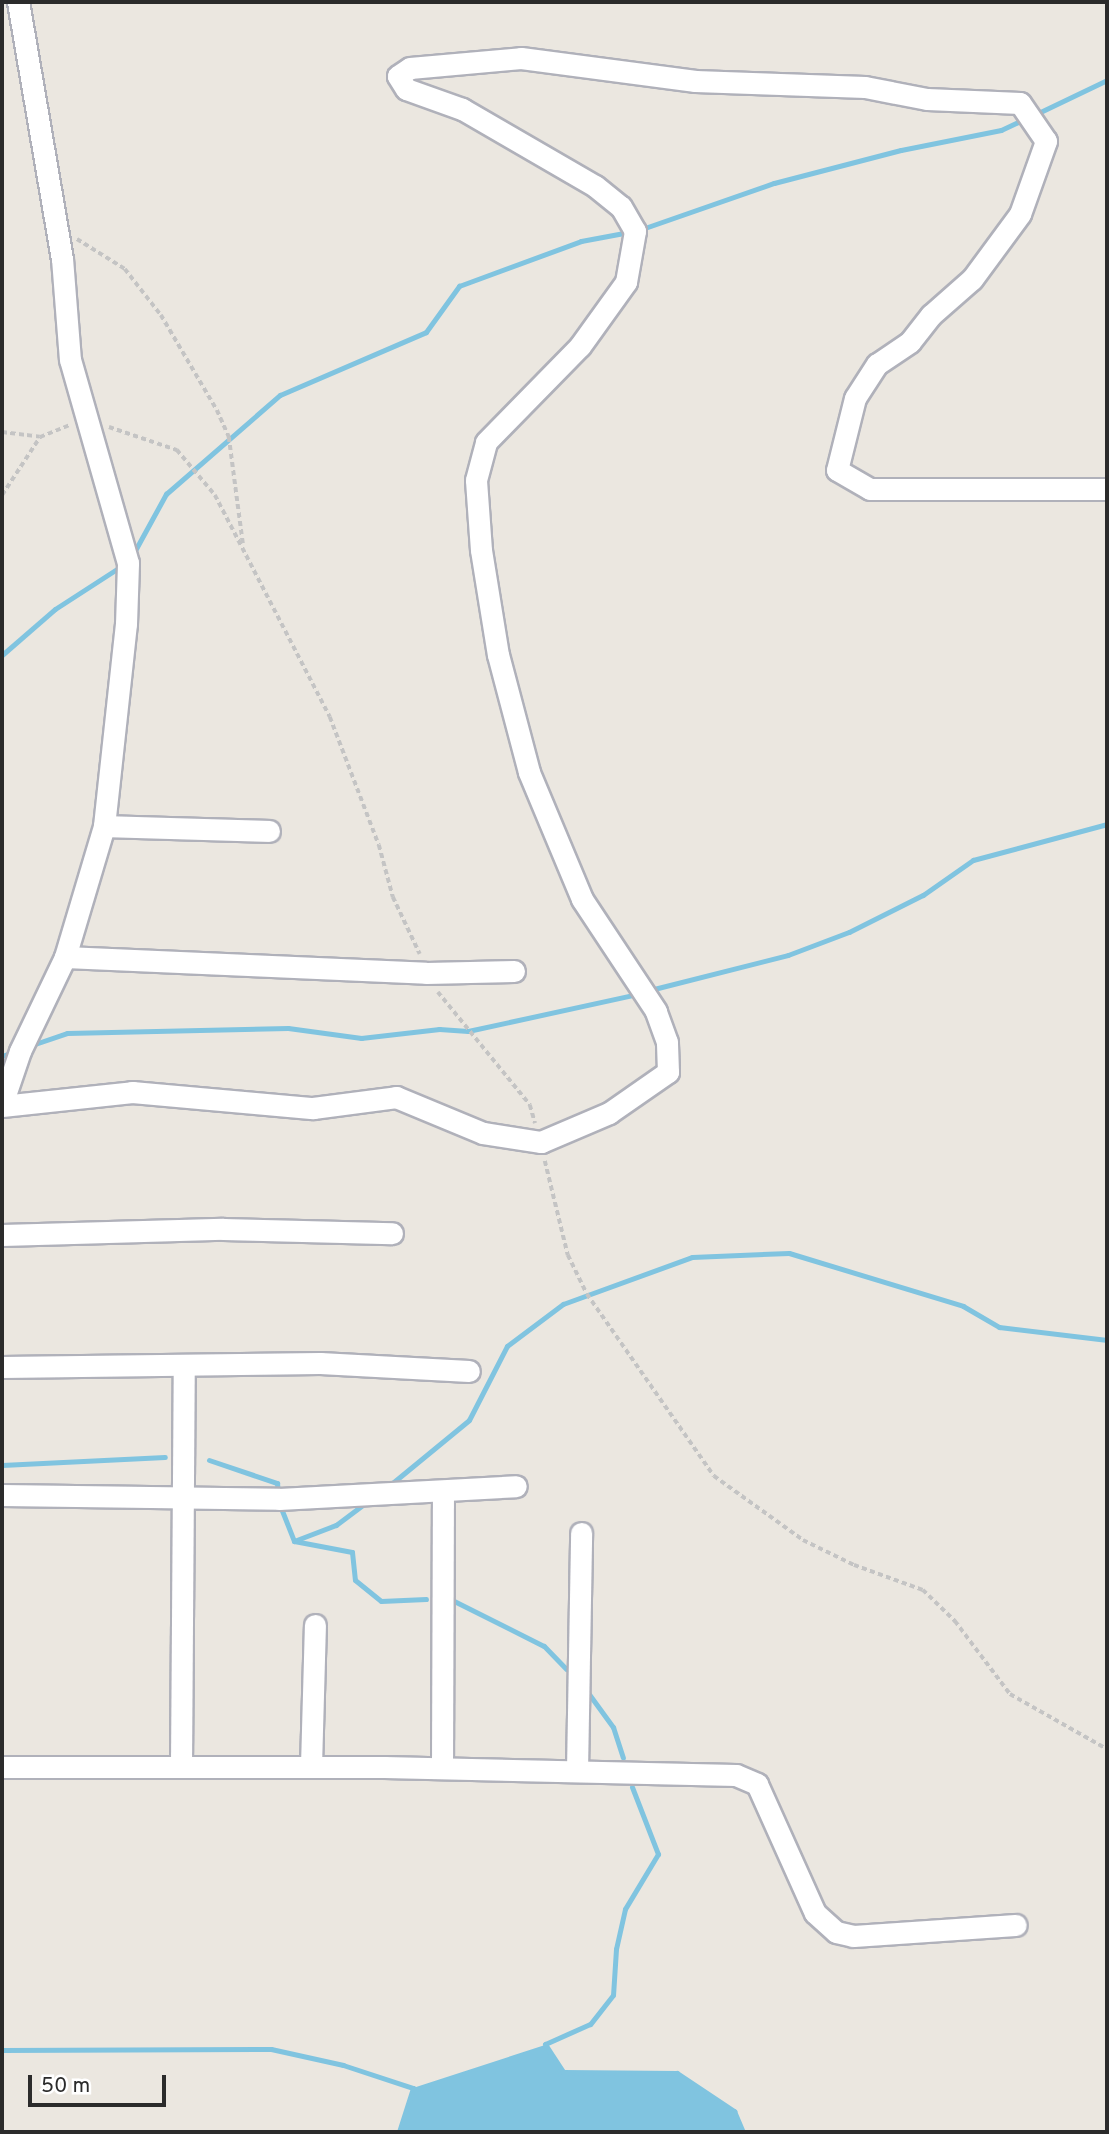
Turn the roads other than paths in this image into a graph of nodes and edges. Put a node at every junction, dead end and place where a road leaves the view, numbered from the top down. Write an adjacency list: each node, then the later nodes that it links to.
1 (18, 2): 3 (street)
2 (1107, 489): 7 (street)
3 (104, 826): 4 (street); 5 (street)
4 (269, 831)
5 (65, 957): 6 (street); 7 (street)
6 (514, 971)
7 (2, 1105)
8 (392, 1233): 9 (street)
9 (2, 1235)
10 (184, 1365): 11 (street); 12 (street); 16 (street)
11 (2, 1367)
12 (468, 1371)
13 (516, 1486): 14 (street)
14 (443, 1492): 16 (street); 22 (street)
15 (2, 1495): 16 (street)
16 (183, 1497): 19 (street)
17 (581, 1534): 23 (street)
18 (315, 1625): 20 (street)
19 (181, 1765): 20 (street); 21 (street)
20 (311, 1766): 22 (street)
21 (2, 1767)
22 (442, 1768): 23 (street)
23 (577, 1771): 24 (street)
24 (1016, 1925)

